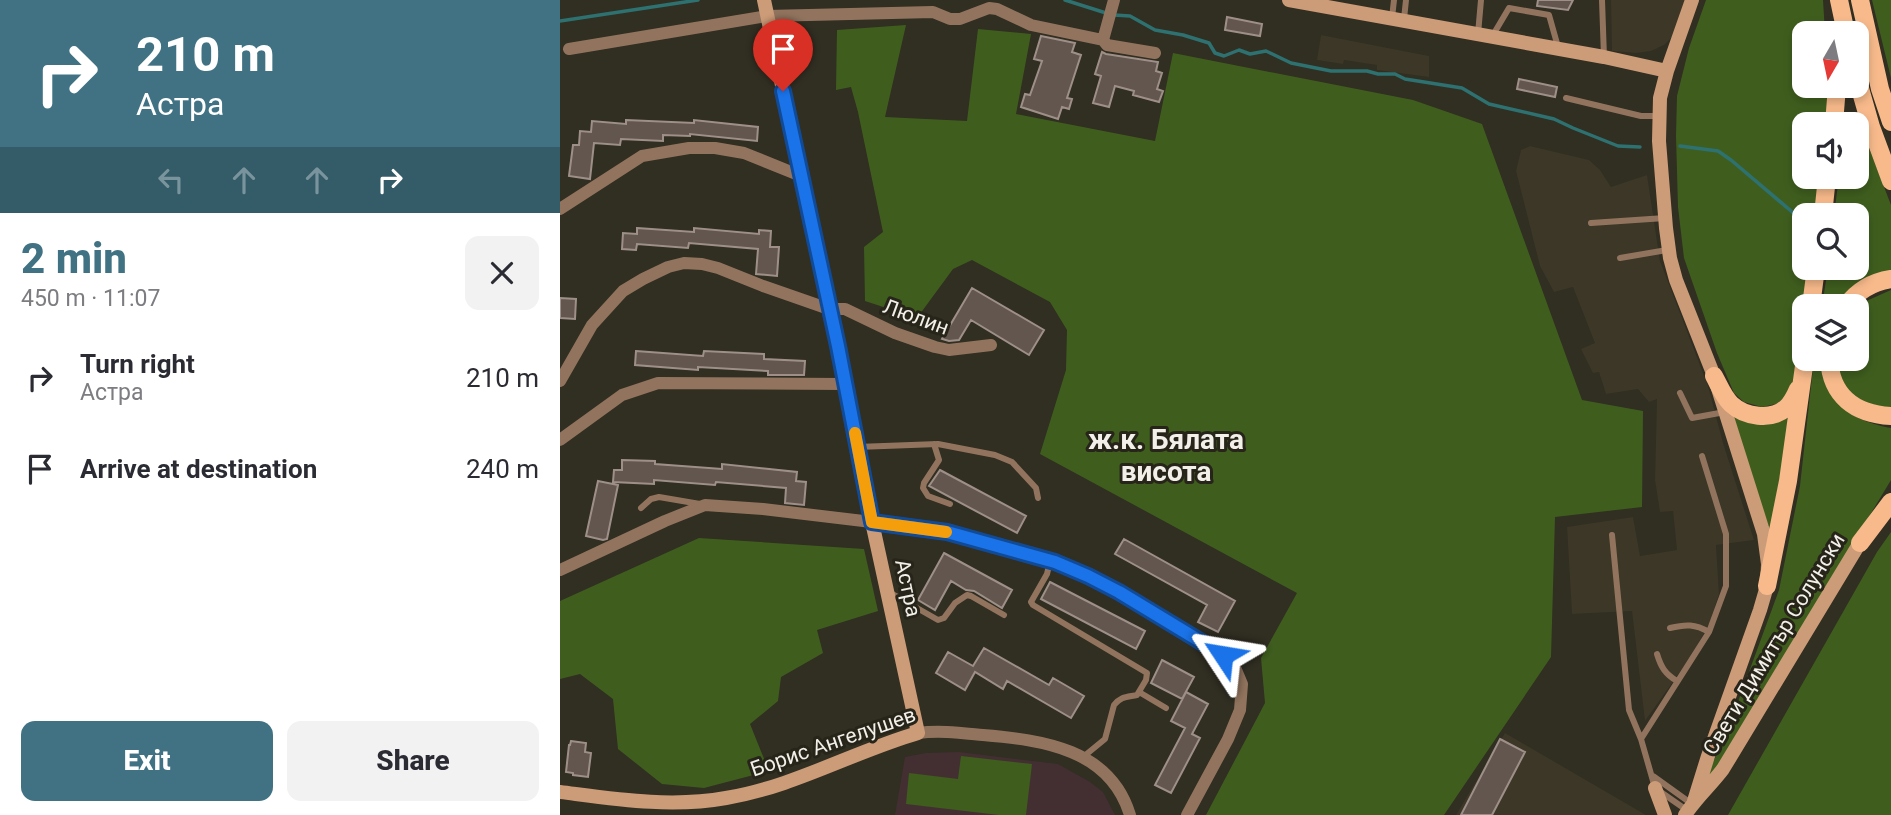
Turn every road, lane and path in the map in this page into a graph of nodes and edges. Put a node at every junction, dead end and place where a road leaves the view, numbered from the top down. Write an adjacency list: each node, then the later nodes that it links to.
1 (764, 0): 12 (street, Астра)
2 (1114, 0): 16 (street)
3 (1289, 0): 11 (street)
4 (1394, 0): 13 (lane)
5 (1406, 0): 13 (lane)
6 (1482, 0): 17 (lane)
7 (1602, 0): 21 (lane)
8 (1692, 0): 22 (street)
9 (1836, 0): 14 (main road); 15 (main road)
10 (1860, 0): 26 (main road)
11 (1336, 4): 13 (street)
12 (767, 16): 16 (street); 19 (street); 27 (street, Астра)
13 (1398, 20): 17 (street)
14 (1835, 21)
15 (1842, 21)
16 (1104, 34): 20 (street)
17 (1485, 35): 18 (street); 18 (lane)
18 (1558, 48): 21 (street)
19 (569, 49)
20 (1156, 53)
21 (1604, 57): 22 (street)
22 (1667, 71): 25 (street)
23 (1566, 98): 25 (lane)
24 (1863, 98): 28 (main road)
25 (1659, 116): 30 (street)
26 (1891, 122)
27 (801, 176): 29 (street); 36 (street, Астра)
28 (1891, 181)
29 (560, 209)
30 (1665, 218): 31 (lane); 32 (street)
31 (1591, 223)
32 (1669, 250): 33 (lane); 40 (street)
33 (1620, 258)
34 (1891, 279): 35 (main road)
35 (1857, 294)
36 (829, 309): 37 (street, Люлин); 41 (street, Люлин); 43 (street, Астра)
37 (991, 345)
38 (1803, 371): 42 (main road)
39 (1830, 371): 46 (main road)
40 (1714, 376): 42 (main road); 45 (street)
41 (560, 382)
42 (1801, 383): 62 (main road)
43 (845, 384): 47 (street); 49 (street, Астра)
44 (1680, 393): 45 (lane)
45 (1725, 412): 62 (street)
46 (1891, 416)
47 (560, 440)
48 (934, 444): 49 (lane); 52 (lane); 55 (lane)
49 (857, 447): 57 (street, Астра)
50 (1702, 456): 66 (lane)
51 (1891, 489): 59 (street, Свети Димитър Солунски)
52 (1038, 498)
53 (1891, 502): 59 (main road)
54 (705, 505): 56 (lane); 57 (street); 61 (street)
55 (950, 505)
56 (642, 508)
57 (872, 522): 60 (street); 63 (street, Астра)
58 (1612, 534): 72 (lane)
59 (1860, 543): 77 (street, Свети Димитър Солунски)
60 (1051, 561): 69 (lane); 79 (street)
61 (560, 570)
62 (1767, 586): 77 (street)
63 (888, 591): 64 (lane); 71 (street, Астра)
64 (1004, 615)
65 (1671, 628): 66 (lane)
66 (1709, 632): 68 (lane)
67 (1657, 654): 68 (lane)
68 (1677, 681): 72 (lane)
69 (1139, 692): 70 (lane); 73 (lane)
70 (1166, 708)
71 (918, 733): 73 (street, Борис Ангелушев); 76 (street, Борис Ангелушев)
72 (1642, 739): 74 (lane)
73 (1083, 757): 78 (street, Борис Ангелушев)
74 (1653, 782): 77 (lane); 77 (lane); 80 (street)
75 (560, 792): 76 (street, Борис Ангелушев)
76 (695, 808)
77 (1690, 808)
78 (1130, 815)
79 (1187, 815)
80 (1665, 815)

